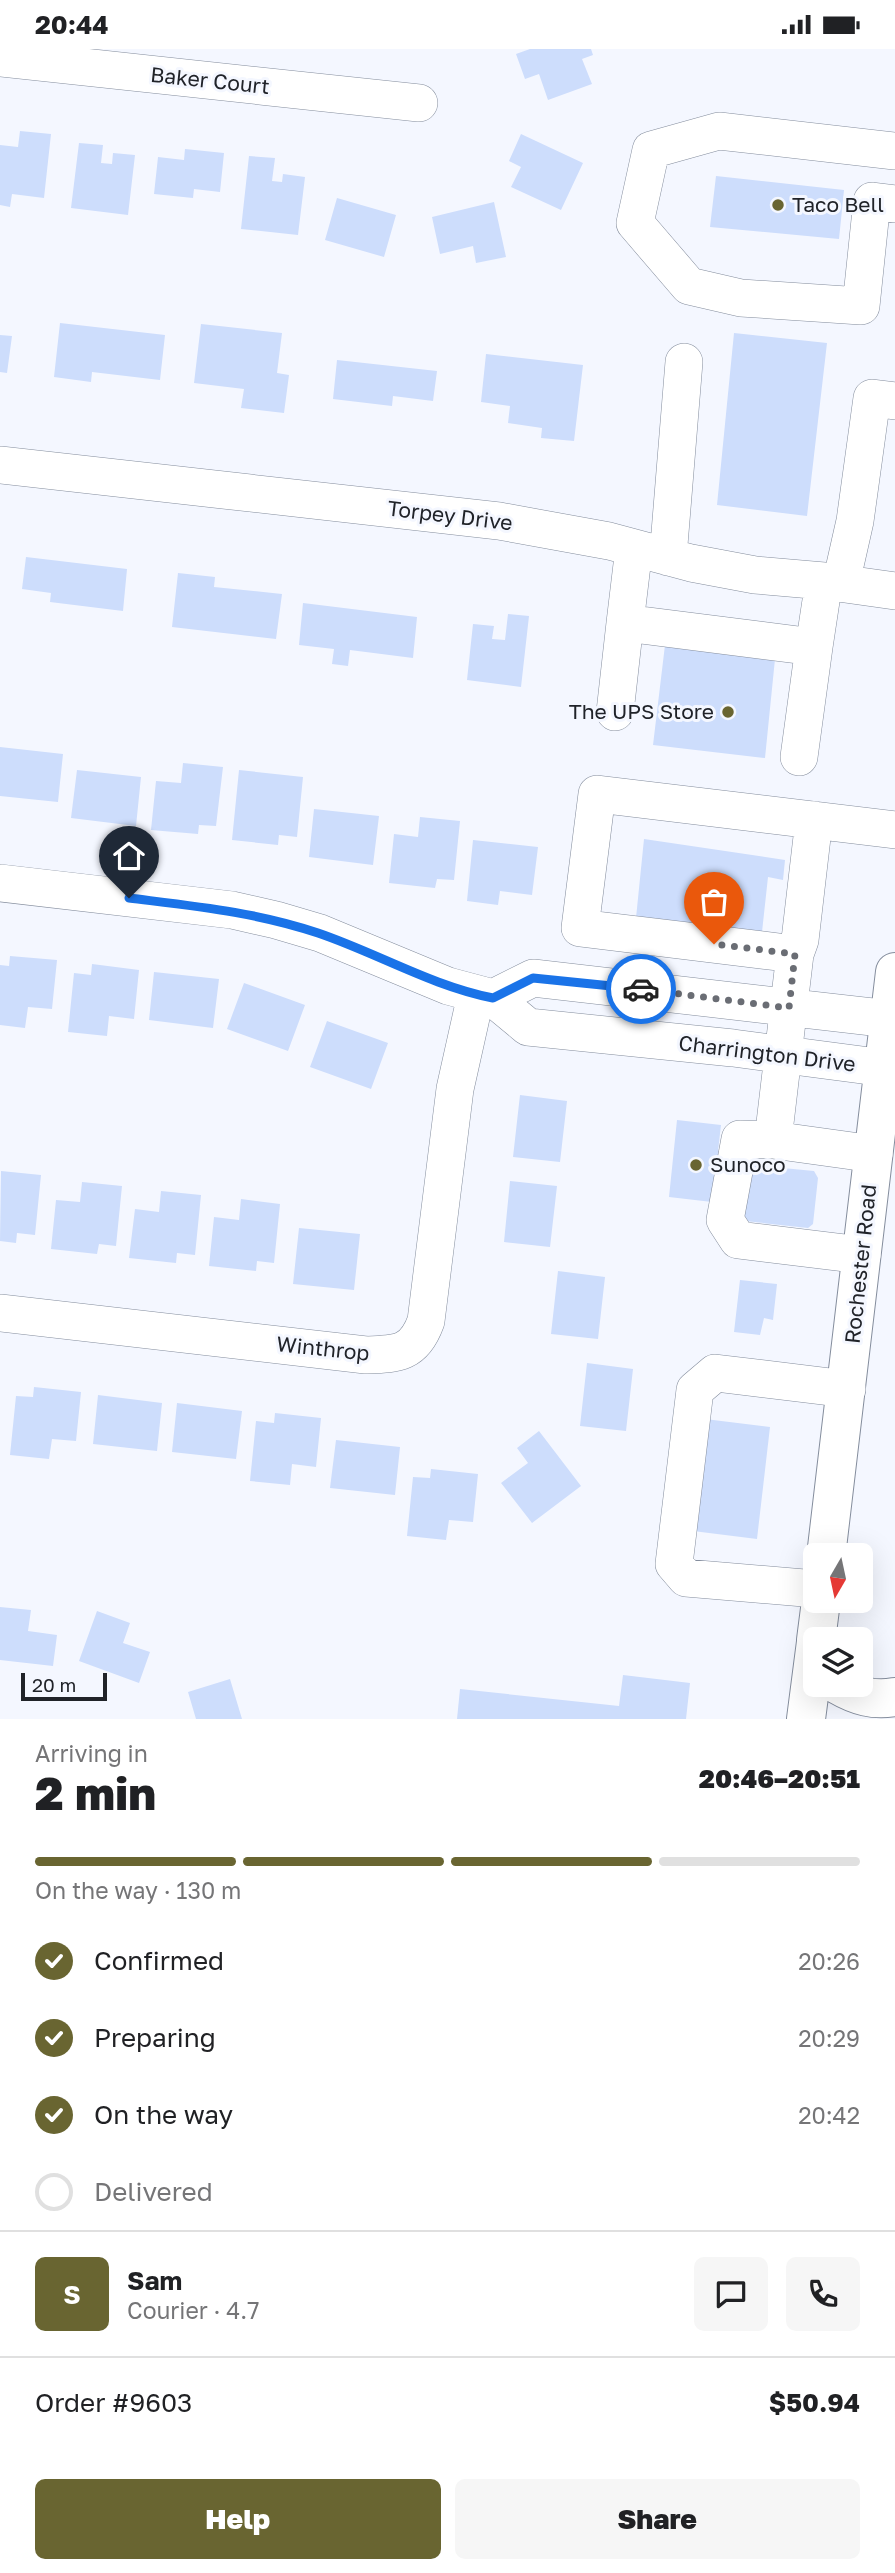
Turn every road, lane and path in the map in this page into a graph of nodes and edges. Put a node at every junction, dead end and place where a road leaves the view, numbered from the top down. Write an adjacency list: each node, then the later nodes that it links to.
1 (0, 58): 2 (street, Baker Court)
2 (419, 103)
3 (887, 151): 4 (street); 4 (street)
4 (884, 203)
5 (684, 362): 8 (street)
6 (895, 401): 9 (street)
7 (0, 465): 8 (street, Torpey Drive)
8 (651, 552): 9 (street, Torpey Drive); 11 (street)
9 (833, 582): 10 (street, Torpey Drive); 12 (street)
10 (895, 591)
11 (625, 623): 12 (street); 13 (street)
12 (814, 647): 14 (street)
13 (615, 712)
14 (799, 757)
15 (814, 820): 16 (street); 18 (street); 18 (street)
16 (895, 830)
17 (0, 883): 20 (street, Charrington Drive)
18 (795, 954): 21 (street)
19 (895, 972): 22 (main road, Rochester Road)
20 (484, 996): 21 (street); 23 (street, Charrington Drive); 28 (street, Winthrop)
21 (789, 1008): 22 (street); 23 (street)
22 (890, 1019): 24 (main road, Rochester Road)
23 (783, 1055): 24 (street, Charrington Drive); 25 (street)
24 (885, 1068): 26 (main road, Rochester Road)
25 (773, 1140): 26 (street); 27 (street)
26 (874, 1154): 27 (main road, Rochester Road)
27 (862, 1255): 29 (main road, Rochester Road)
28 (0, 1313)
29 (847, 1389): 30 (main road, Rochester Road); 31 (street)
30 (828, 1543)
31 (803, 1588)
32 (811, 1697): 35 (main road)
33 (863, 1697): 34 (main road)
34 (895, 1697)
35 (806, 1719)

